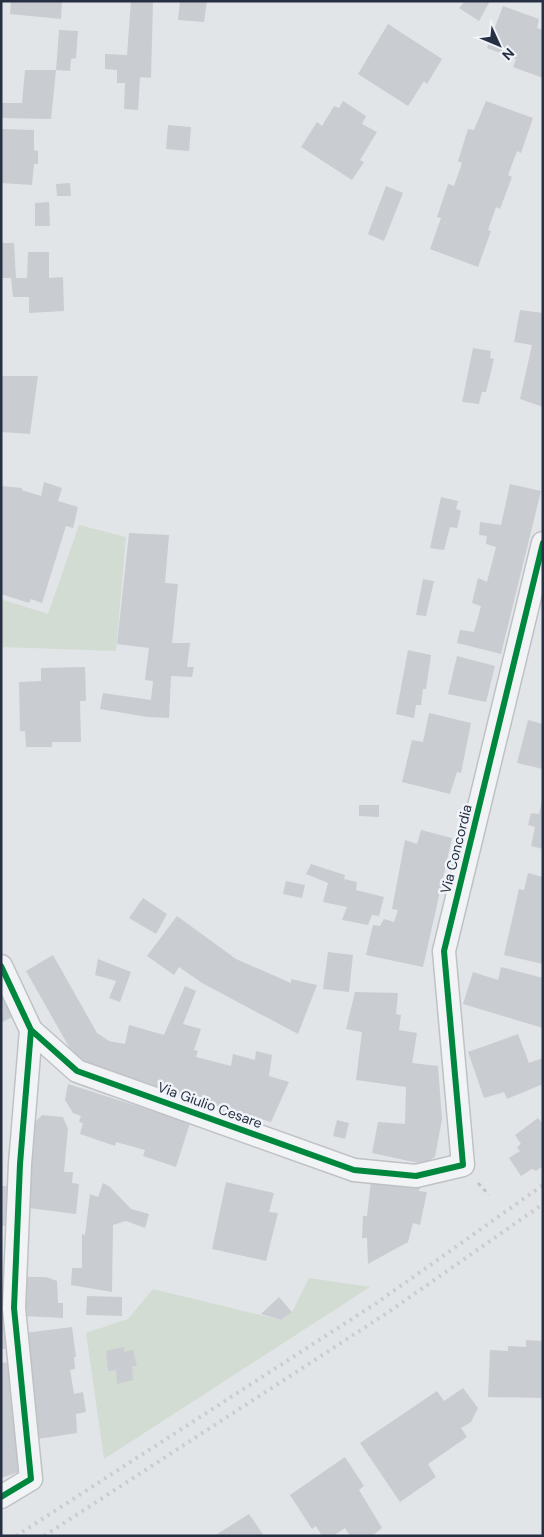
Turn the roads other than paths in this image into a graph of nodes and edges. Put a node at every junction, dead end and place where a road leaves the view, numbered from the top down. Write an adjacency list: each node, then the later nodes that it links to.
1 (543, 543): 4 (street, Via Concordia)
2 (1, 966): 3 (street, Via Giulio Cesare)
3 (31, 1030): 4 (street, Via Giulio Cesare); 5 (street)
4 (463, 1165)
5 (1, 1497)

